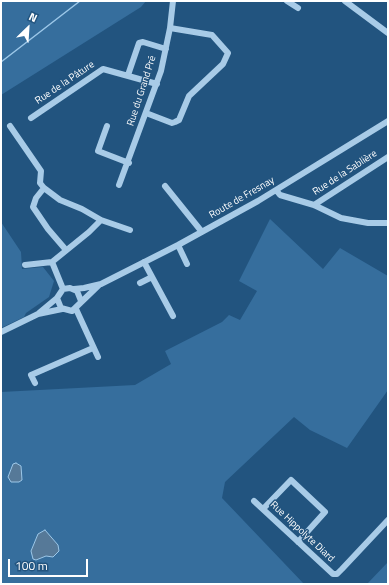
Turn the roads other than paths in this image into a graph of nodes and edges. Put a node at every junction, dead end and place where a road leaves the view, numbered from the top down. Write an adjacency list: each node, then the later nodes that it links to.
1 (173, 1): 5 (street, Rue du Grand Pré)
2 (287, 1): 4 (street)
3 (345, 1): 6 (street)
4 (298, 8)
5 (170, 28): 7 (street, Rue du Grand Pré); 10 (street)
6 (388, 32)
7 (166, 49): 8 (street); 9 (street, Rue du Grand Pré)
8 (128, 75): 9 (street, Rue de la Pâture); 11 (street, Rue de la Pâture)
9 (157, 84): 10 (street, Rue du Grand Pré)
10 (146, 113): 16 (street, Rue du Grand Pré)
11 (31, 118)
12 (388, 121): 20 (street, Route de Fresnay)
13 (10, 126): 19 (street)
14 (107, 126): 16 (street)
15 (388, 157): 21 (street, Rue de la Sablière)
16 (128, 163): 17 (street, Rue du Grand Pré)
17 (120, 185)
18 (165, 186): 25 (street)
19 (44, 188): 22 (street); 27 (street)
20 (276, 190): 21 (street); 25 (street, Route de Fresnay)
21 (314, 205): 23 (street)
22 (100, 220): 24 (street); 27 (street)
23 (388, 222)
24 (130, 230)
25 (202, 232): 26 (street, Route de Fresnay)
26 (178, 245): 29 (street, Route de Fresnay); 30 (street)
27 (66, 250): 28 (street)
28 (52, 262): 31 (street); 35 (street)
29 (144, 262): 32 (street); 34 (street, Route de Fresnay)
30 (187, 264)
31 (25, 265)
32 (152, 277): 33 (street); 42 (street)
33 (140, 283)
34 (101, 284): 36 (street, Route de Fresnay); 38 (street, Route de Fresnay)
35 (63, 289): 36 (street); 37 (street)
36 (74, 289): 38 (street)
37 (57, 298): 39 (street); 41 (street)
38 (81, 301): 40 (street)
39 (62, 309): 40 (street); 41 (street)
40 (76, 309): 44 (street)
41 (38, 314): 43 (street)
42 (174, 316)
43 (1, 332)
44 (93, 348): 45 (street); 46 (street)
45 (98, 357)
46 (35, 383)
47 (254, 501): 48 (street, Rue Hippolyte Diard)
48 (263, 509): 50 (street, Rue Hippolyte Diard); 50 (street)
49 (388, 520): 50 (street, Rue Hippolyte Diard)
50 (298, 542)

